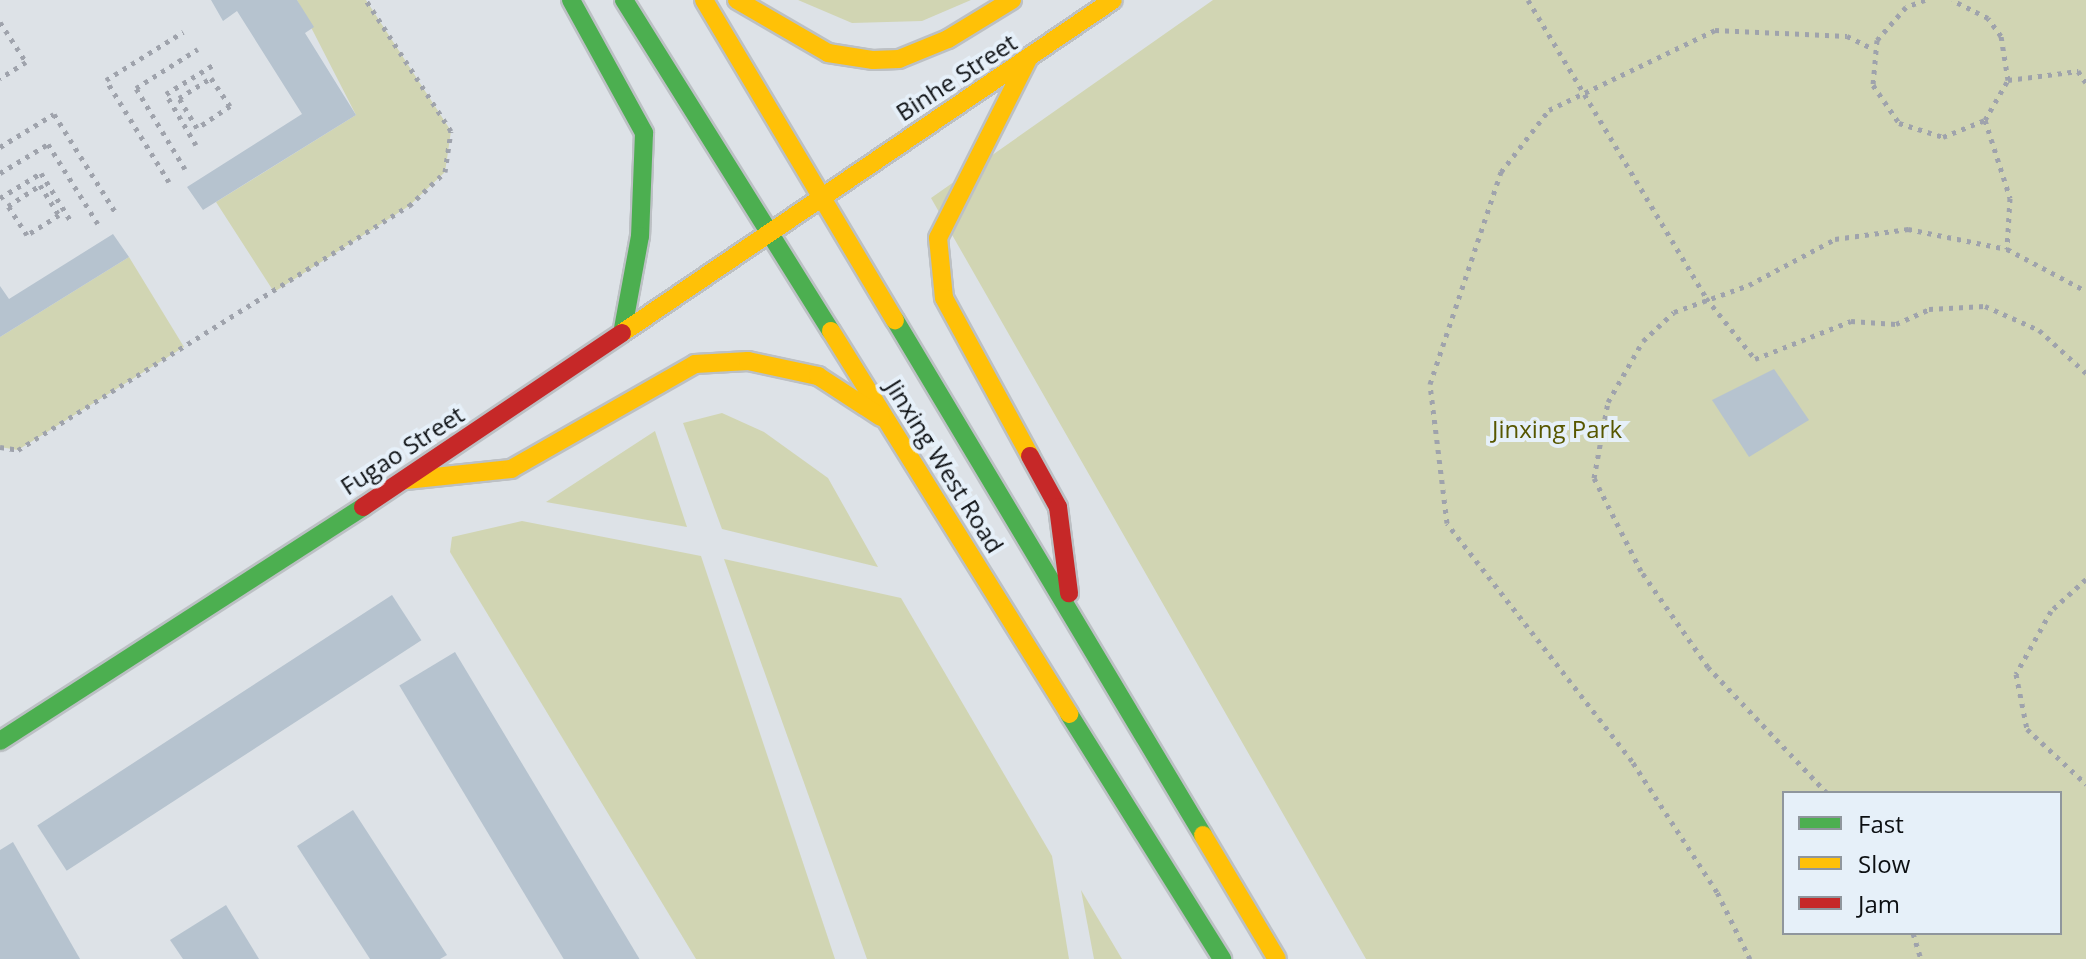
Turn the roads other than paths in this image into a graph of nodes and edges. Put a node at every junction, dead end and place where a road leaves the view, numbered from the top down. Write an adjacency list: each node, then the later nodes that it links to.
1 (571, 0): 10 (main road)
2 (624, 0): 9 (main road, Jinxing West Road)
3 (704, 0): 8 (main road, Jinxing West Road)
4 (737, 0): 5 (main road)
5 (1012, 0)
6 (1113, 0): 7 (main road, Binhe Street)
7 (1028, 59): 8 (main road, Binhe Street); 13 (main road)
8 (825, 192): 9 (main road, Fugao Street); 13 (main road, Jinxing West Road)
9 (770, 229): 10 (main road, Fugao Street); 11 (main road, Jinxing West Road)
10 (623, 329): 12 (main road, Fugao Street)
11 (891, 424): 12 (main road); 15 (main road, Jinxing West Road)
12 (405, 480): 14 (main road, Fugao Street)
13 (1071, 611): 16 (main road, Jinxing West Road)
14 (0, 741)
15 (1222, 959)
16 (1277, 959)

